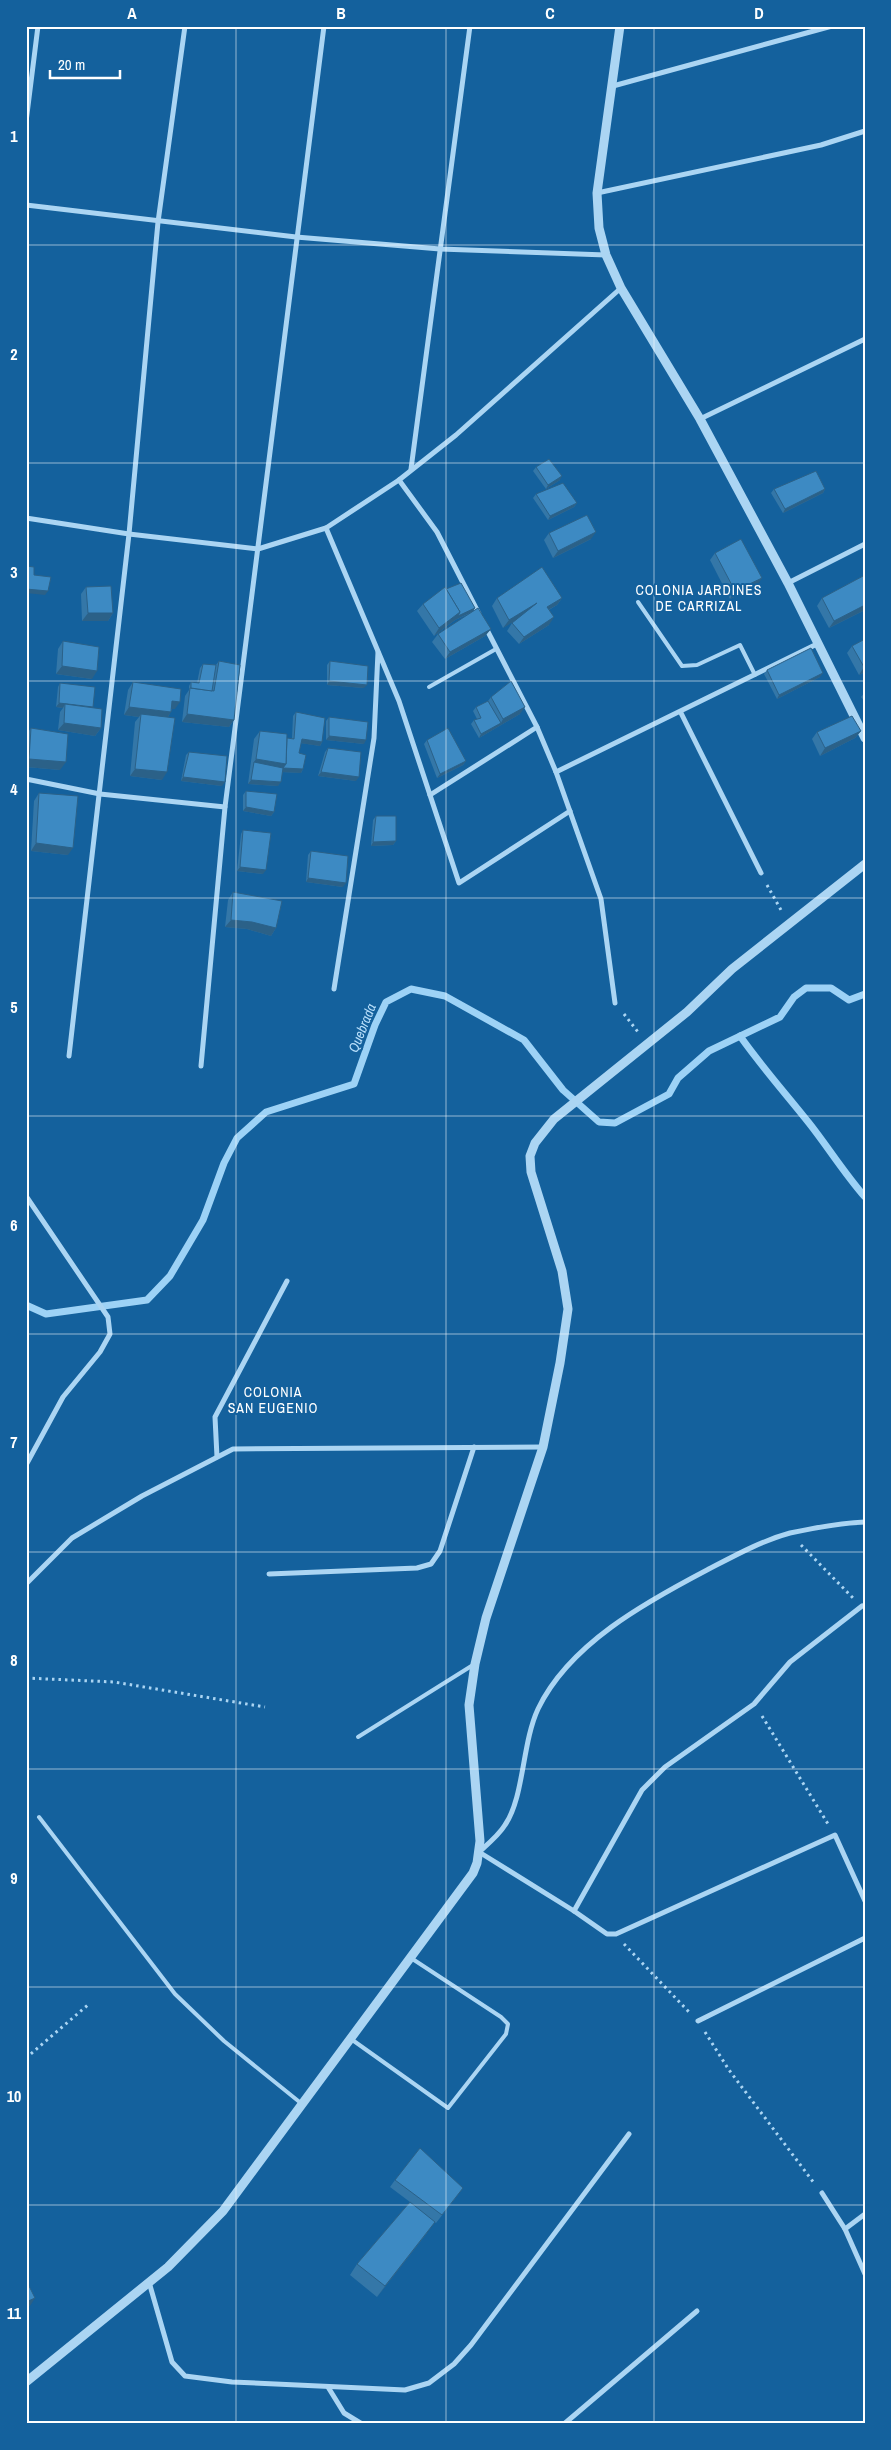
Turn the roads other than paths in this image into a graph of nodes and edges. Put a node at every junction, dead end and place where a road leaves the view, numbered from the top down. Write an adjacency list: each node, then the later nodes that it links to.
1 (38, 26): 8 (street)
2 (185, 26): 12 (street)
3 (324, 26): 13 (street)
4 (470, 26): 14 (street)
5 (620, 26): 7 (street)
6 (832, 26): 7 (street)
7 (613, 86): 10 (street)
8 (26, 122)
9 (865, 131): 10 (street)
10 (597, 193): 15 (street)
11 (26, 205): 12 (street)
12 (158, 222): 13 (street); 23 (street)
13 (296, 238): 14 (street); 25 (street)
14 (440, 249): 15 (street); 19 (street)
15 (606, 255): 16 (street)
16 (621, 288): 18 (street); 19 (street)
17 (865, 339): 18 (street)
18 (700, 419): 26 (street)
19 (412, 470): 20 (street)
20 (399, 480): 22 (street); 29 (street)
21 (26, 518): 23 (street)
22 (326, 528): 25 (street); 30 (street)
23 (128, 534): 25 (street); 38 (street)
24 (865, 544): 26 (street)
25 (258, 549): 40 (street)
26 (788, 583): 28 (street)
27 (638, 602): 31 (lane)
28 (817, 644): 31 (street); 35 (street)
29 (496, 648): 32 (lane); 34 (street)
30 (378, 649): 39 (street); 44 (street)
31 (755, 675): 33 (street)
32 (429, 687)
33 (680, 713): 36 (street); 43 (street)
34 (537, 728): 36 (street); 39 (street)
35 (865, 738)
36 (556, 772): 41 (street)
37 (26, 779): 38 (street)
38 (100, 794): 40 (street); 46 (street)
39 (430, 795): 41 (street)
40 (225, 807): 47 (street)
41 (570, 811): 45 (street)
42 (865, 864): 51 (street)
43 (761, 873)
44 (334, 989)
45 (615, 1003)
46 (70, 1056)
47 (201, 1066)
48 (26, 1196): 53 (street)
49 (287, 1281): 52 (street)
50 (474, 1447): 51 (street); 52 (street); 55 (street)
51 (543, 1447): 58 (street)
52 (217, 1457): 56 (street)
53 (26, 1465)
54 (865, 1522): 61 (street)
55 (269, 1574)
56 (26, 1584)
57 (862, 1606): 63 (street)
58 (474, 1664): 59 (lane); 61 (street)
59 (358, 1737)
60 (39, 1817): 68 (lane)
61 (479, 1852): 63 (street); 65 (street)
62 (865, 1902): 63 (street)
63 (574, 1910)
64 (865, 1938): 66 (street)
65 (411, 1958): 67 (street); 67 (lane)
66 (698, 2021)
67 (351, 2039): 68 (street)
68 (302, 2104): 74 (street)
69 (628, 2134): 77 (street)
70 (822, 2193): 72 (street)
71 (865, 2214): 72 (street)
72 (845, 2229): 73 (street)
73 (865, 2274)
74 (149, 2282): 76 (street); 77 (street)
75 (698, 2311): 79 (street)
76 (26, 2382)
77 (328, 2387): 78 (street)
78 (362, 2424)
79 (564, 2424)

